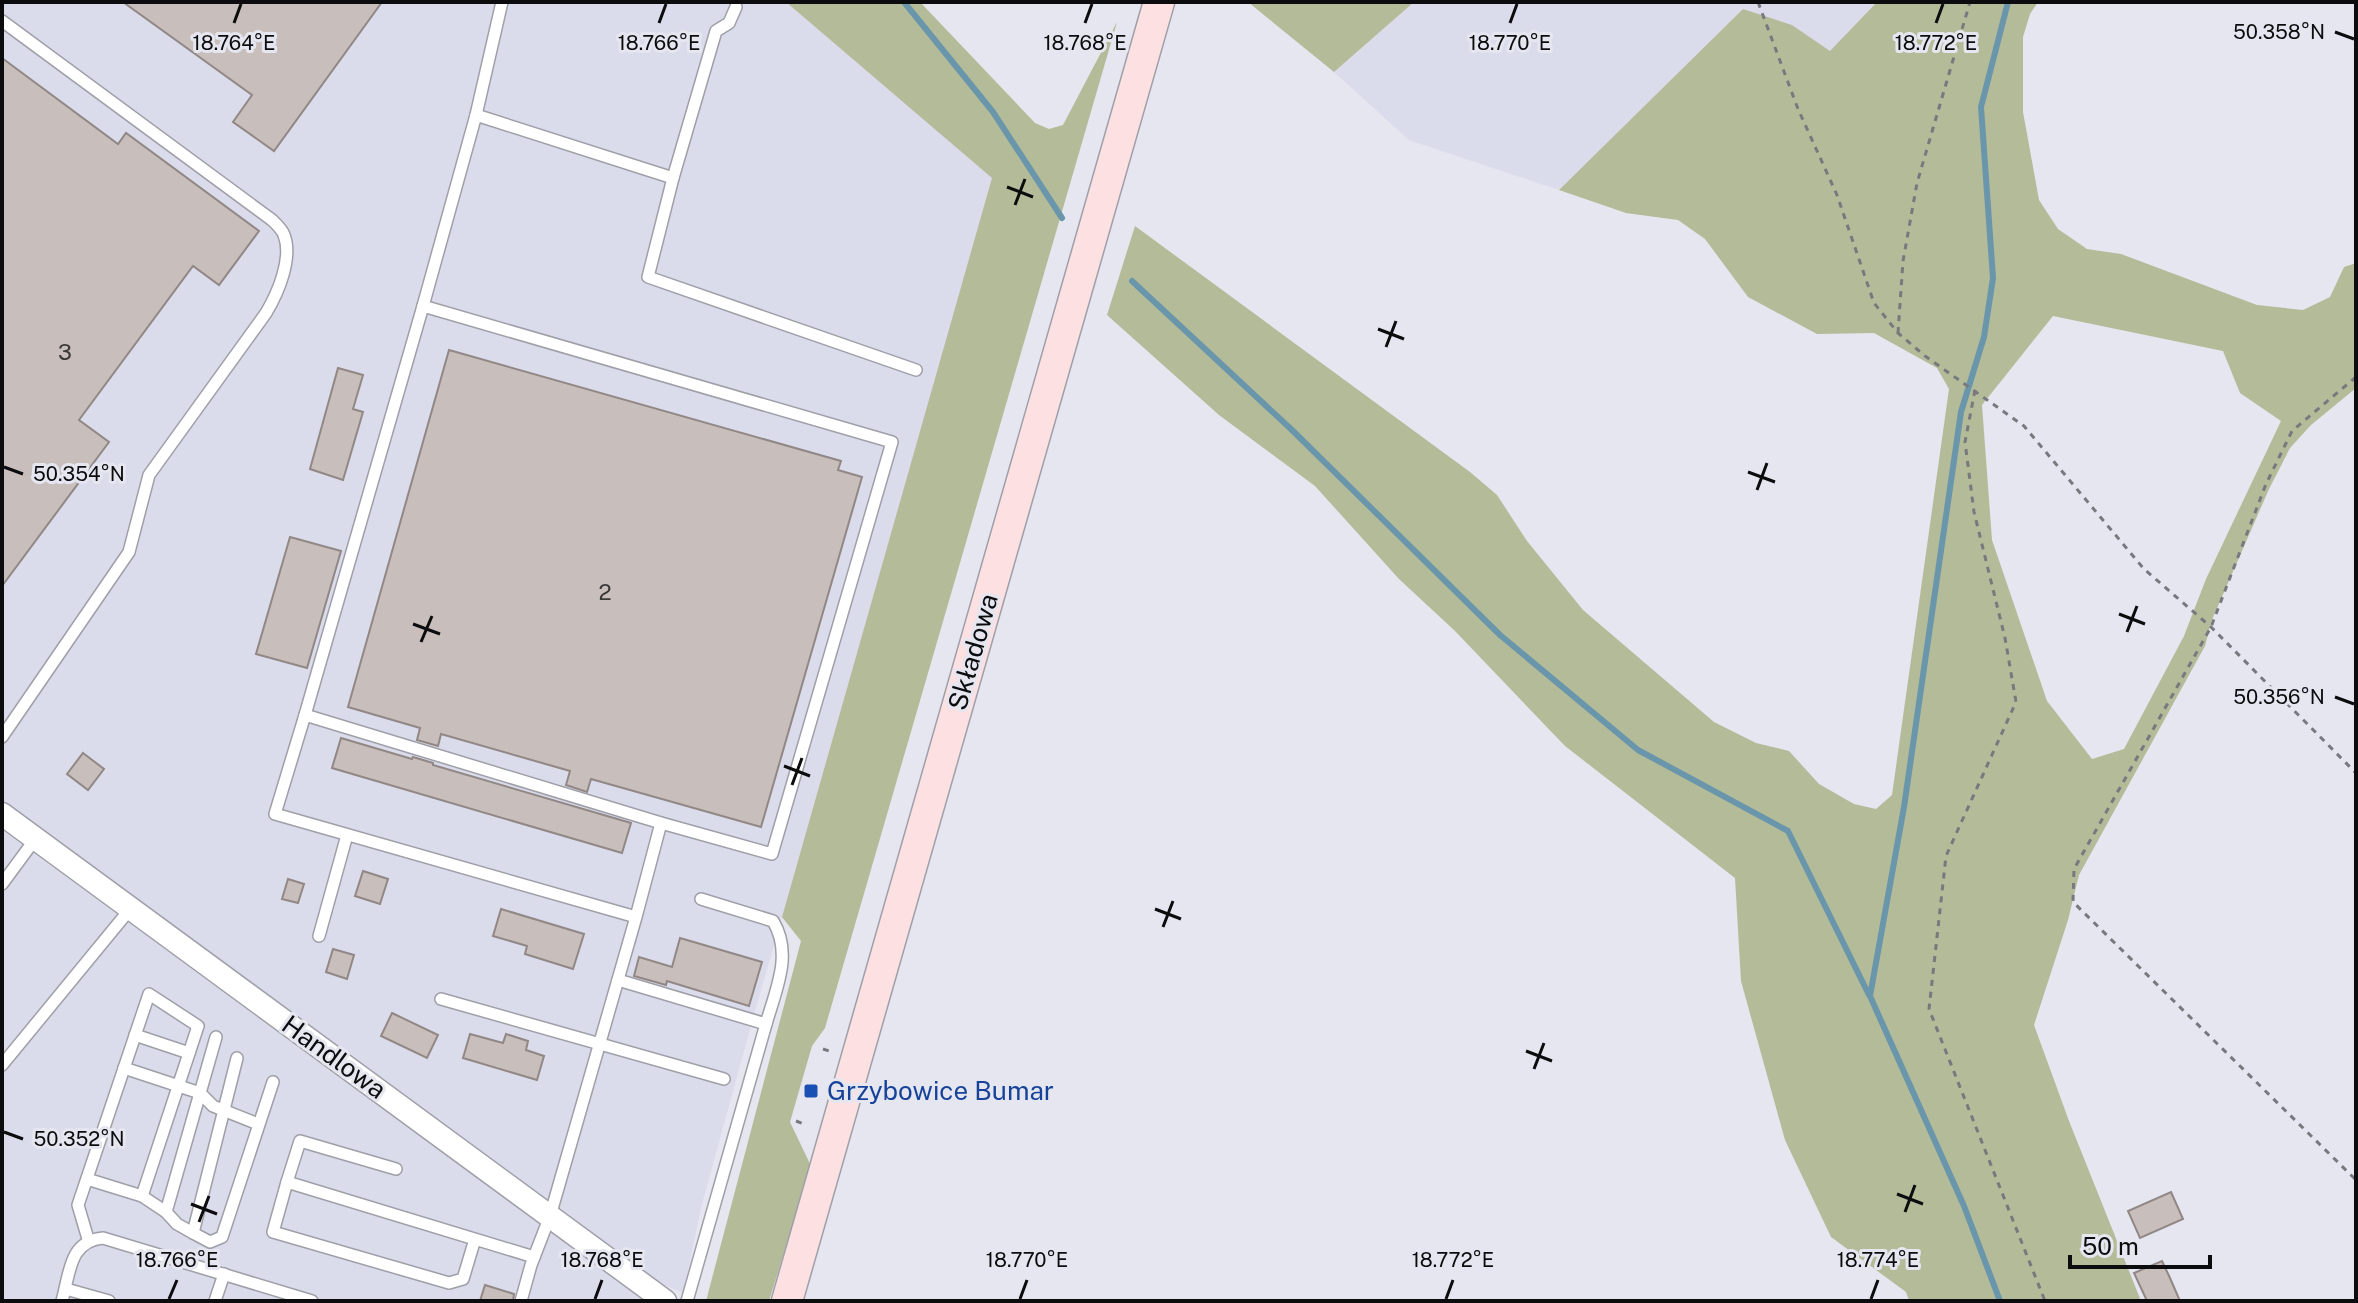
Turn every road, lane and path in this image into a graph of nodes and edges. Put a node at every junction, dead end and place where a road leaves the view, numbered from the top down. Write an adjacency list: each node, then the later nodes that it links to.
1 (502, 2): 7 (lane)
2 (1159, 2): 66 (main road, Składowa)
3 (1758, 2): 10 (path)
4 (1970, 2): 10 (path)
5 (736, 7): 8 (lane)
6 (2, 21): 16 (lane)
7 (476, 115): 8 (lane); 9 (lane)
8 (673, 178): 11 (lane)
9 (423, 306): 15 (lane); 19 (lane)
10 (1898, 333): 13 (path)
11 (916, 370)
12 (2356, 377): 14 (path)
13 (1975, 390): 14 (path); 67 (path)
14 (2211, 627): 17 (path); 49 (path)
15 (305, 715): 19 (lane); 20 (lane)
16 (2, 737)
17 (2356, 773)
18 (2, 814): 21 (street, Handlowa)
19 (661, 823): 25 (lane)
20 (347, 835): 25 (lane); 26 (lane)
21 (36, 838): 22 (lane); 24 (street, Handlowa)
22 (2, 884)
23 (701, 899): 29 (lane)
24 (131, 908): 37 (lane); 53 (street, Handlowa)
25 (636, 917): 27 (lane)
26 (319, 936)
27 (618, 980): 29 (lane); 32 (lane)
28 (441, 999): 32 (lane)
29 (766, 1024): 65 (lane)
30 (135, 1035): 35 (lane); 35 (lane); 38 (lane)
31 (216, 1037): 42 (lane)
32 (599, 1045): 39 (lane); 53 (lane)
33 (823, 1049): 34 (path)
34 (829, 1051)
35 (189, 1053): 41 (lane)
36 (237, 1058): 43 (lane)
37 (2, 1065)
38 (124, 1068): 41 (lane); 48 (lane)
39 (724, 1079)
40 (273, 1082): 45 (lane)
41 (179, 1084): 42 (lane); 51 (lane)
42 (200, 1093): 43 (lane); 52 (lane)
43 (224, 1111): 45 (lane); 54 (lane)
44 (796, 1121): 46 (path)
45 (258, 1124): 54 (lane)
46 (807, 1125)
47 (396, 1169): 50 (lane)
48 (87, 1179): 51 (lane); 55 (lane)
49 (2356, 1180)
50 (287, 1182): 56 (lane); 56 (lane)
51 (142, 1196): 52 (lane)
52 (166, 1212): 54 (lane)
53 (550, 1216): 57 (lane); 64 (street, Handlowa)
54 (193, 1233)
55 (88, 1239): 58 (lane); 59 (lane)
56 (475, 1239): 57 (lane)
57 (534, 1257): 63 (lane)
58 (224, 1274): 61 (lane); 62 (lane)
59 (64, 1295): 60 (lane)
60 (109, 1301)
61 (215, 1301)
62 (312, 1301)
63 (521, 1301)
64 (665, 1301)
65 (687, 1301)
66 (787, 1301)
67 (2045, 1301)

